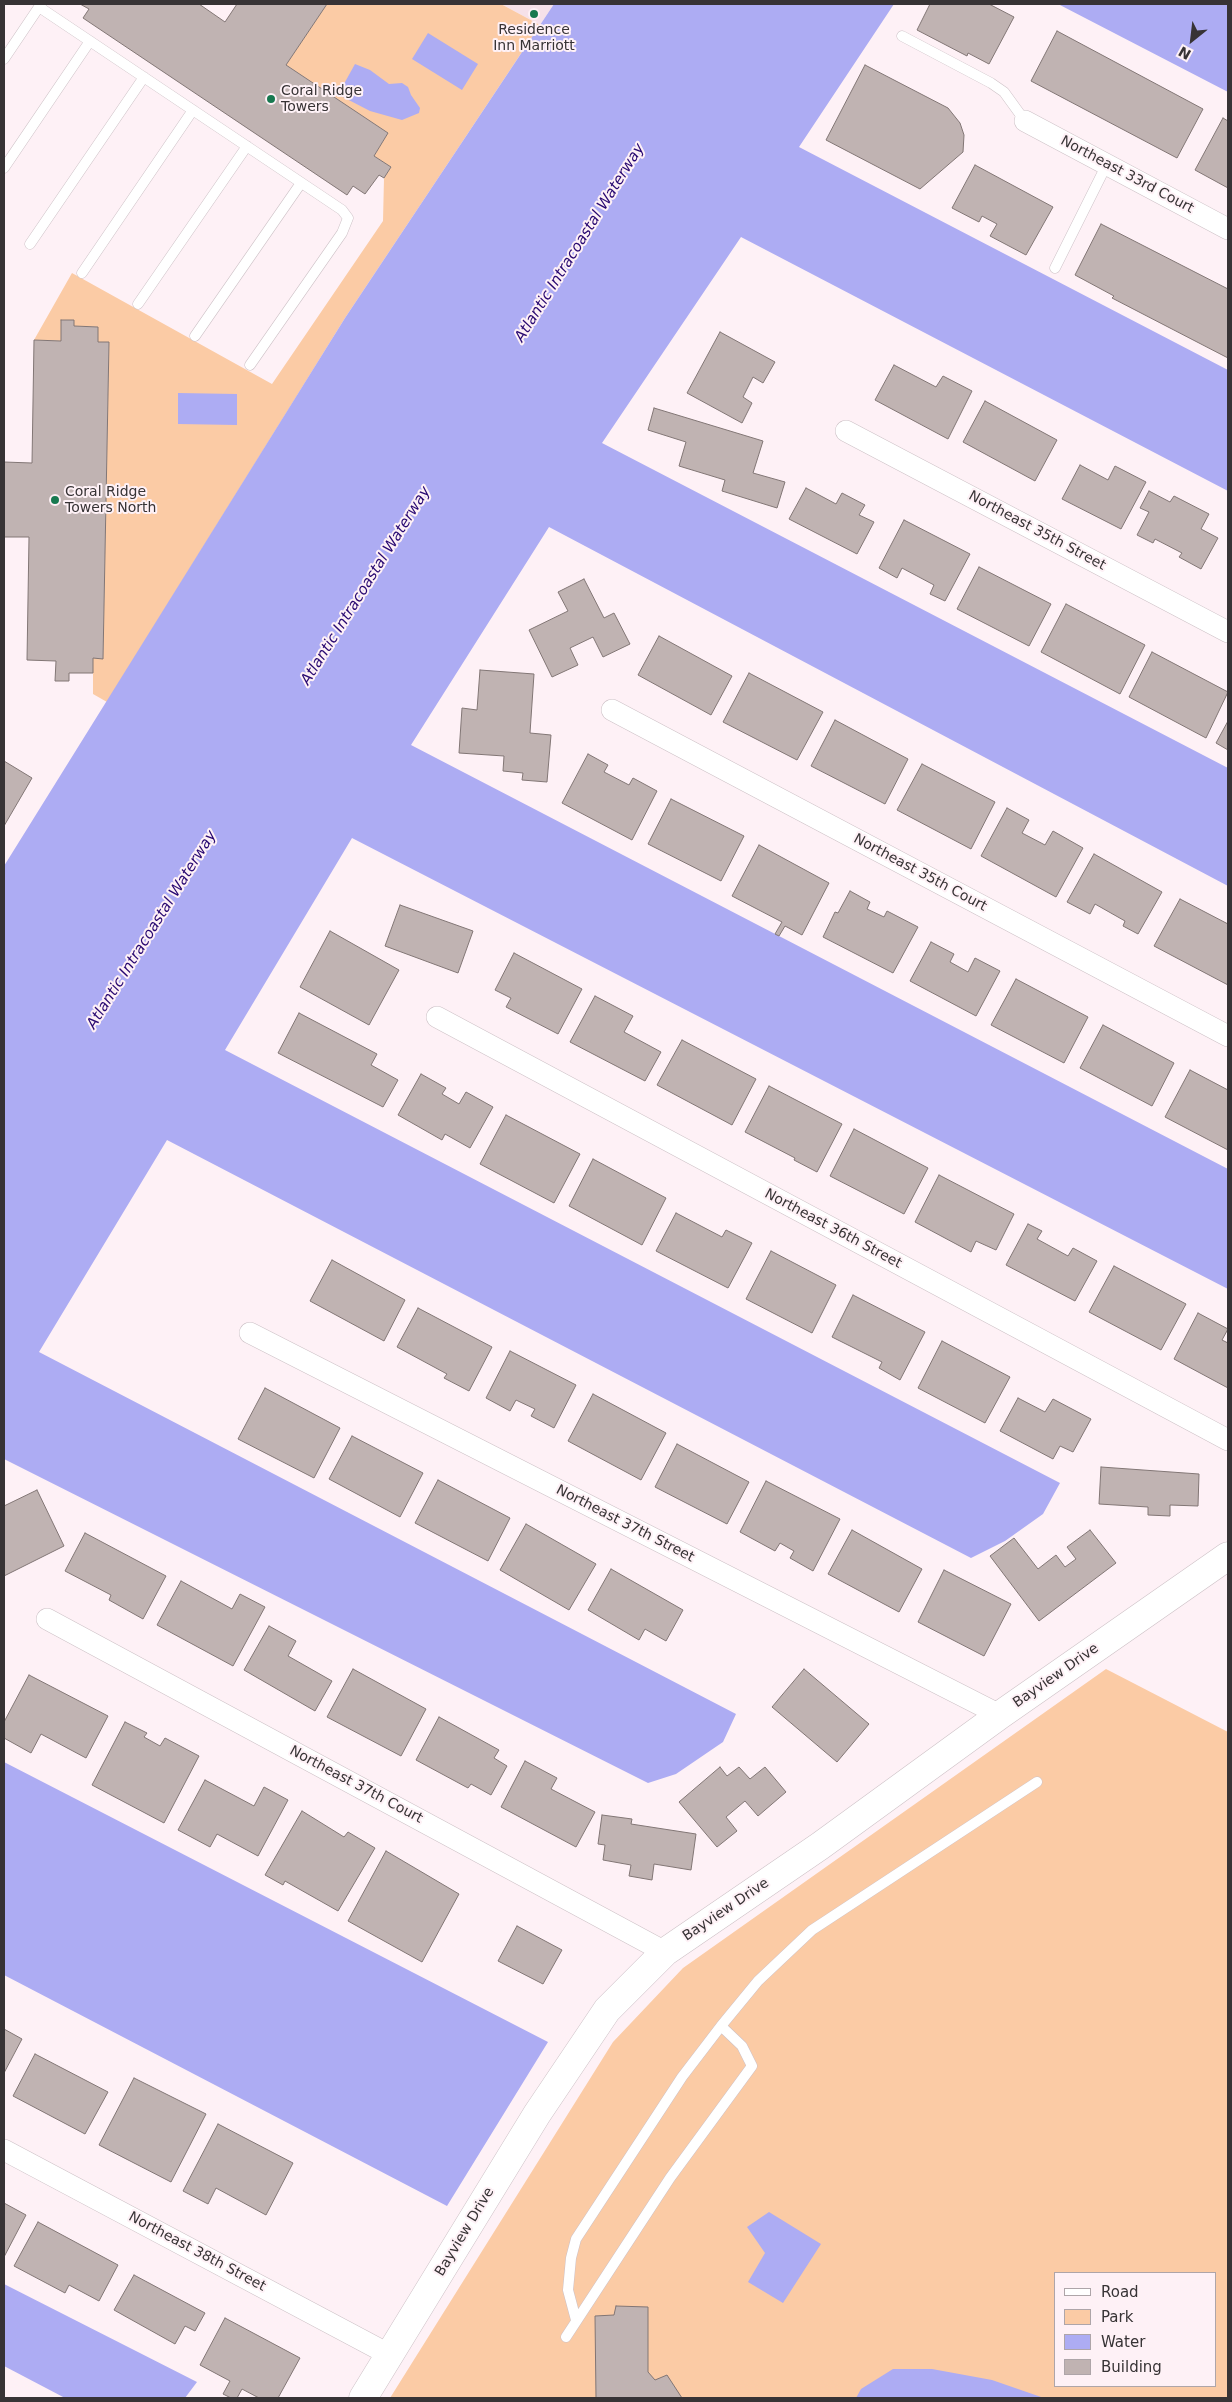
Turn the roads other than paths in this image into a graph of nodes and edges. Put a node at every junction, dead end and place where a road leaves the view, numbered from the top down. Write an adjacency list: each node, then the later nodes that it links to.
1 (40, 5): 3 (lane); 4 (lane)
2 (902, 36): 7 (lane)
3 (90, 41): 5 (lane); 10 (lane)
4 (4, 59)
5 (144, 77): 6 (lane); 13 (lane)
6 (193, 110): 8 (lane); 15 (lane)
7 (1025, 121): 9 (street, Northeast 33rd Court)
8 (247, 146): 11 (lane); 16 (lane)
9 (1107, 164): 12 (street, Northeast 33rd Court); 14 (lane)
10 (4, 168)
11 (301, 182): 17 (lane); 18 (lane)
12 (1228, 228)
13 (30, 244)
14 (1055, 268)
15 (82, 273)
16 (138, 304)
17 (195, 336)
18 (250, 365)
19 (846, 431): 20 (street, Northeast 35th Street)
20 (1228, 632)
21 (612, 710): 23 (street, Northeast 35th Court)
22 (437, 1017): 25 (street, Northeast 36th Street)
23 (1228, 1036)
24 (250, 1333): 28 (street, Northeast 37th Street)
25 (1228, 1440)
26 (1228, 1556): 28 (street, Bayview Drive)
27 (47, 1619): 30 (street, Northeast 37th Court)
28 (1000, 1715): 30 (street, Bayview Drive)
29 (1037, 1782): 31 (lane)
30 (665, 1952): 35 (street, Bayview Drive)
31 (722, 2026): 33 (lane); 33 (lane)
32 (4, 2150): 35 (street, Northeast 38th Street)
33 (576, 2320): 34 (lane)
34 (566, 2337)
35 (390, 2355): 36 (street, Bayview Drive)
36 (363, 2398)

